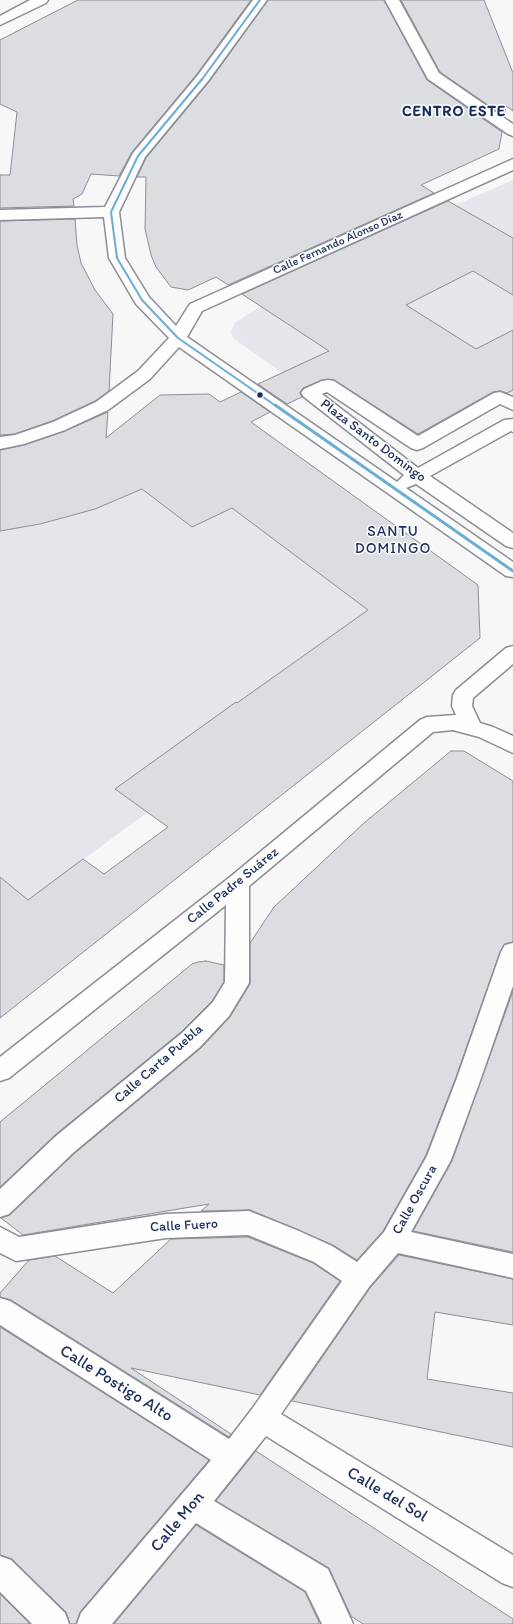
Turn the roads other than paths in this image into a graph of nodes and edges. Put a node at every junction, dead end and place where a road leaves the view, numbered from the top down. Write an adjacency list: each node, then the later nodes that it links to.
1 (41, 0): 4 (street)
2 (260, 0): 7 (street)
3 (392, 0): 5 (street)
4 (0, 21)
5 (513, 131)
6 (513, 164): 9 (street, Calle Fernando Alonso Díaz)
7 (111, 212): 8 (street); 9 (street)
8 (0, 215)
9 (178, 338): 12 (street, Calle Fernando Alonso Díaz); 14 (street)
10 (513, 405): 13 (street, Plaza Santo Domingo)
11 (513, 426): 13 (street)
12 (0, 443)
13 (417, 476): 14 (street); 15 (street, Plaza Santo Domingo)
14 (395, 489): 16 (street)
15 (513, 542)
16 (513, 571)
17 (513, 652): 18 (street)
18 (472, 728): 19 (street, Calle Padre Suárez); 20 (street, Calle Padre Suárez)
19 (513, 745)
20 (238, 883): 22 (street, Calle Padre Suárez); 23 (street, Calle Carta Puebla)
21 (513, 952): 25 (street, Calle Oscura)
22 (0, 1071)
23 (0, 1206)
24 (0, 1239): 27 (street, Calle Fuero)
25 (393, 1240): 26 (street); 27 (street, Calle Oscura)
26 (513, 1266)
27 (360, 1278): 29 (street, Calle Oscura)
28 (0, 1310): 30 (street, Calle Postigo Alto)
29 (262, 1418): 30 (street, Calle Mon); 33 (street, Calle del Sol)
30 (232, 1457): 31 (street, Calle Mon)
31 (193, 1505): 34 (street); 36 (street, Calle Mon)
32 (0, 1571): 35 (street)
33 (513, 1572)
34 (334, 1614)
35 (54, 1624)
36 (92, 1624)

